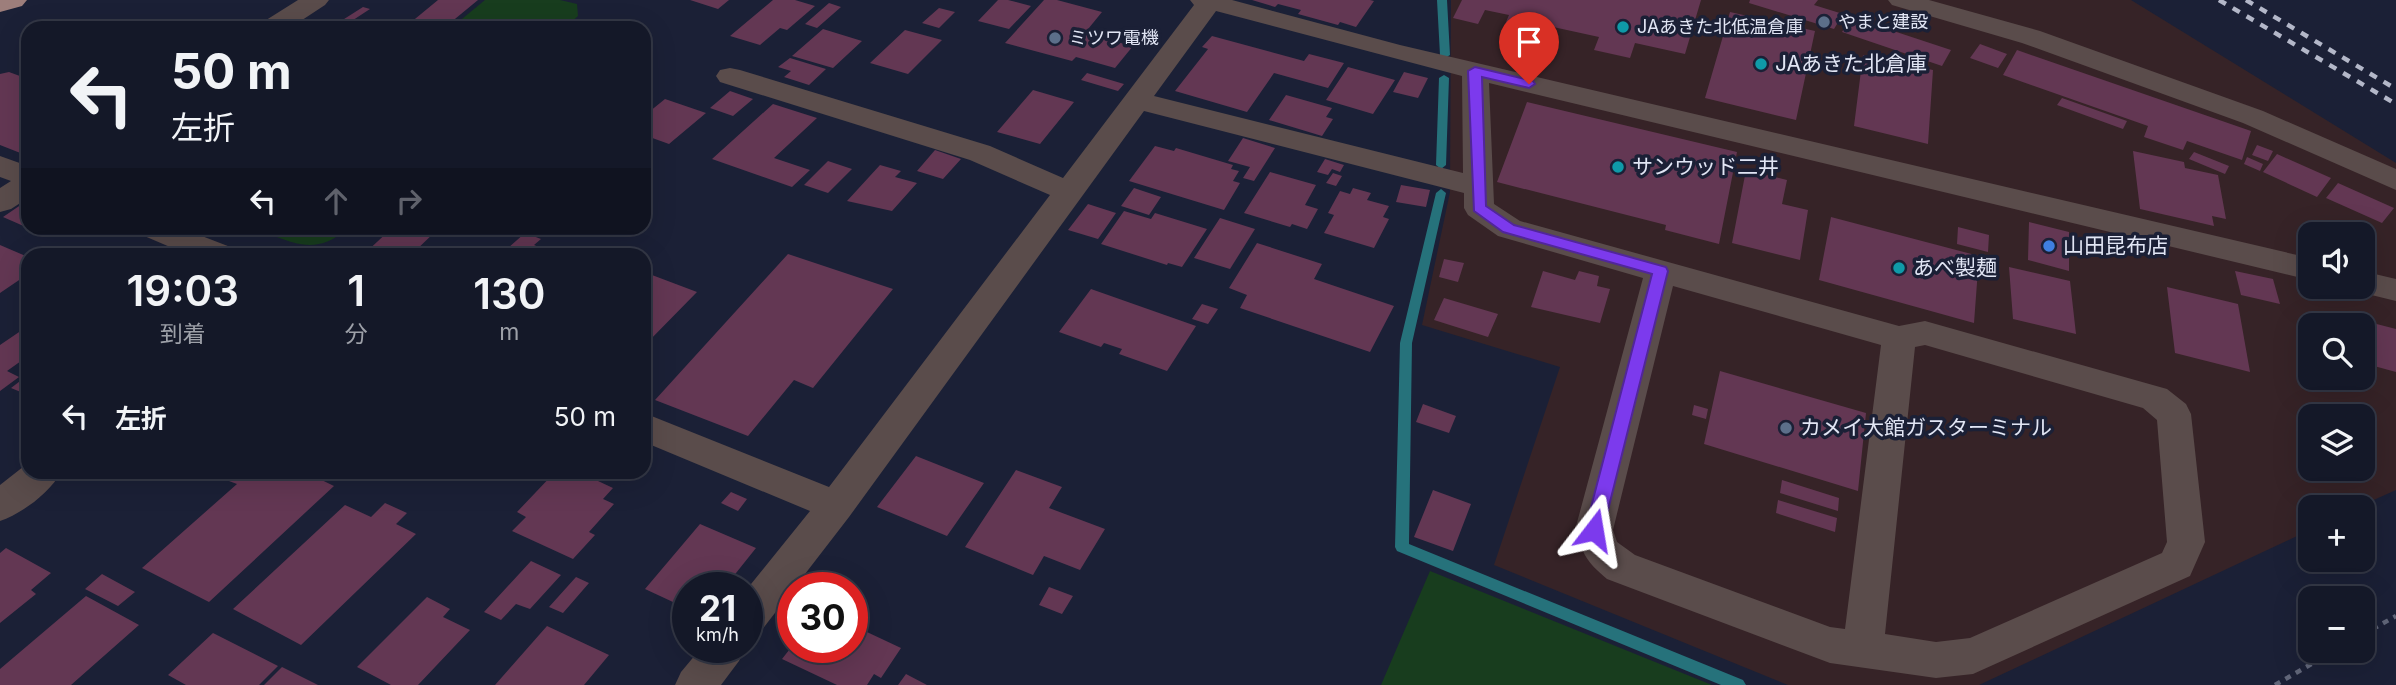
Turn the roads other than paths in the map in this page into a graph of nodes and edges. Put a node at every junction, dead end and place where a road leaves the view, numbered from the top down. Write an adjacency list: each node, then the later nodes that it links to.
1 (12, 0): 5 (highway)
2 (316, 0): 6 (street)
3 (1901, 0): 12 (street)
4 (1208, 1): 7 (street); 9 (street)
5 (0, 3)
6 (283, 21)
7 (1475, 71): 13 (street); 19 (street)
8 (730, 76): 15 (street)
9 (1136, 100): 13 (street); 15 (street)
10 (0, 166): 11 (street)
11 (21, 174)
12 (2396, 180)
13 (1478, 187): 20 (street)
14 (21, 188): 16 (street)
15 (1068, 191): 27 (street)
16 (0, 202)
17 (170, 235): 18 (street)
18 (202, 248)
19 (2298, 266)
20 (1661, 271): 23 (street); 29 (street)
21 (2375, 285): 22 (street)
22 (2396, 290)
23 (1899, 338): 29 (street); 29 (street)
24 (651, 430): 27 (street)
25 (34, 479): 26 (street)
26 (0, 506)
27 (836, 506): 28 (street)
28 (763, 599)
29 (1863, 649)
30 (713, 663): 31 (street)
31 (696, 685)

